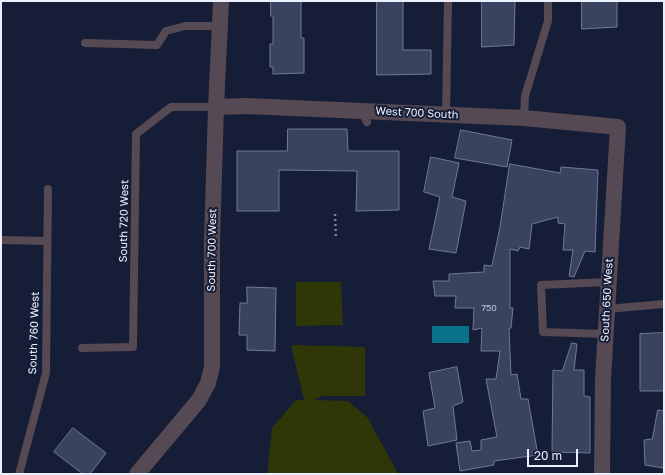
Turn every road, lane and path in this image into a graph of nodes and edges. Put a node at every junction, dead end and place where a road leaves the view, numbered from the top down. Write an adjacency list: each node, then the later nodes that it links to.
1 (221, 1): 4 (street, South 700 West)
2 (448, 1): 7 (lane)
3 (548, 1): 8 (lane)
4 (219, 26): 5 (lane); 6 (street, South 700 West)
5 (85, 43)
6 (216, 107): 7 (street, West 700 South); 19 (lane, South 720 West); 21 (street, South 700 West)
7 (446, 114): 8 (street, West 700 South)
8 (524, 118): 9 (street, West 700 South)
9 (618, 127): 15 (street, South 650 West)
10 (48, 189): 14 (lane, South 760 West)
11 (335, 214): 12 (path)
12 (336, 239)
13 (1, 240): 14 (lane)
14 (47, 241): 20 (lane, South 760 West)
15 (608, 282): 17 (street, South 650 West); 18 (lane)
16 (664, 304): 17 (lane)
17 (607, 309): 18 (street, South 650 West)
18 (606, 334): 22 (street, South 650 West)
19 (82, 348)
20 (19, 474)
21 (137, 474)
22 (602, 474)

